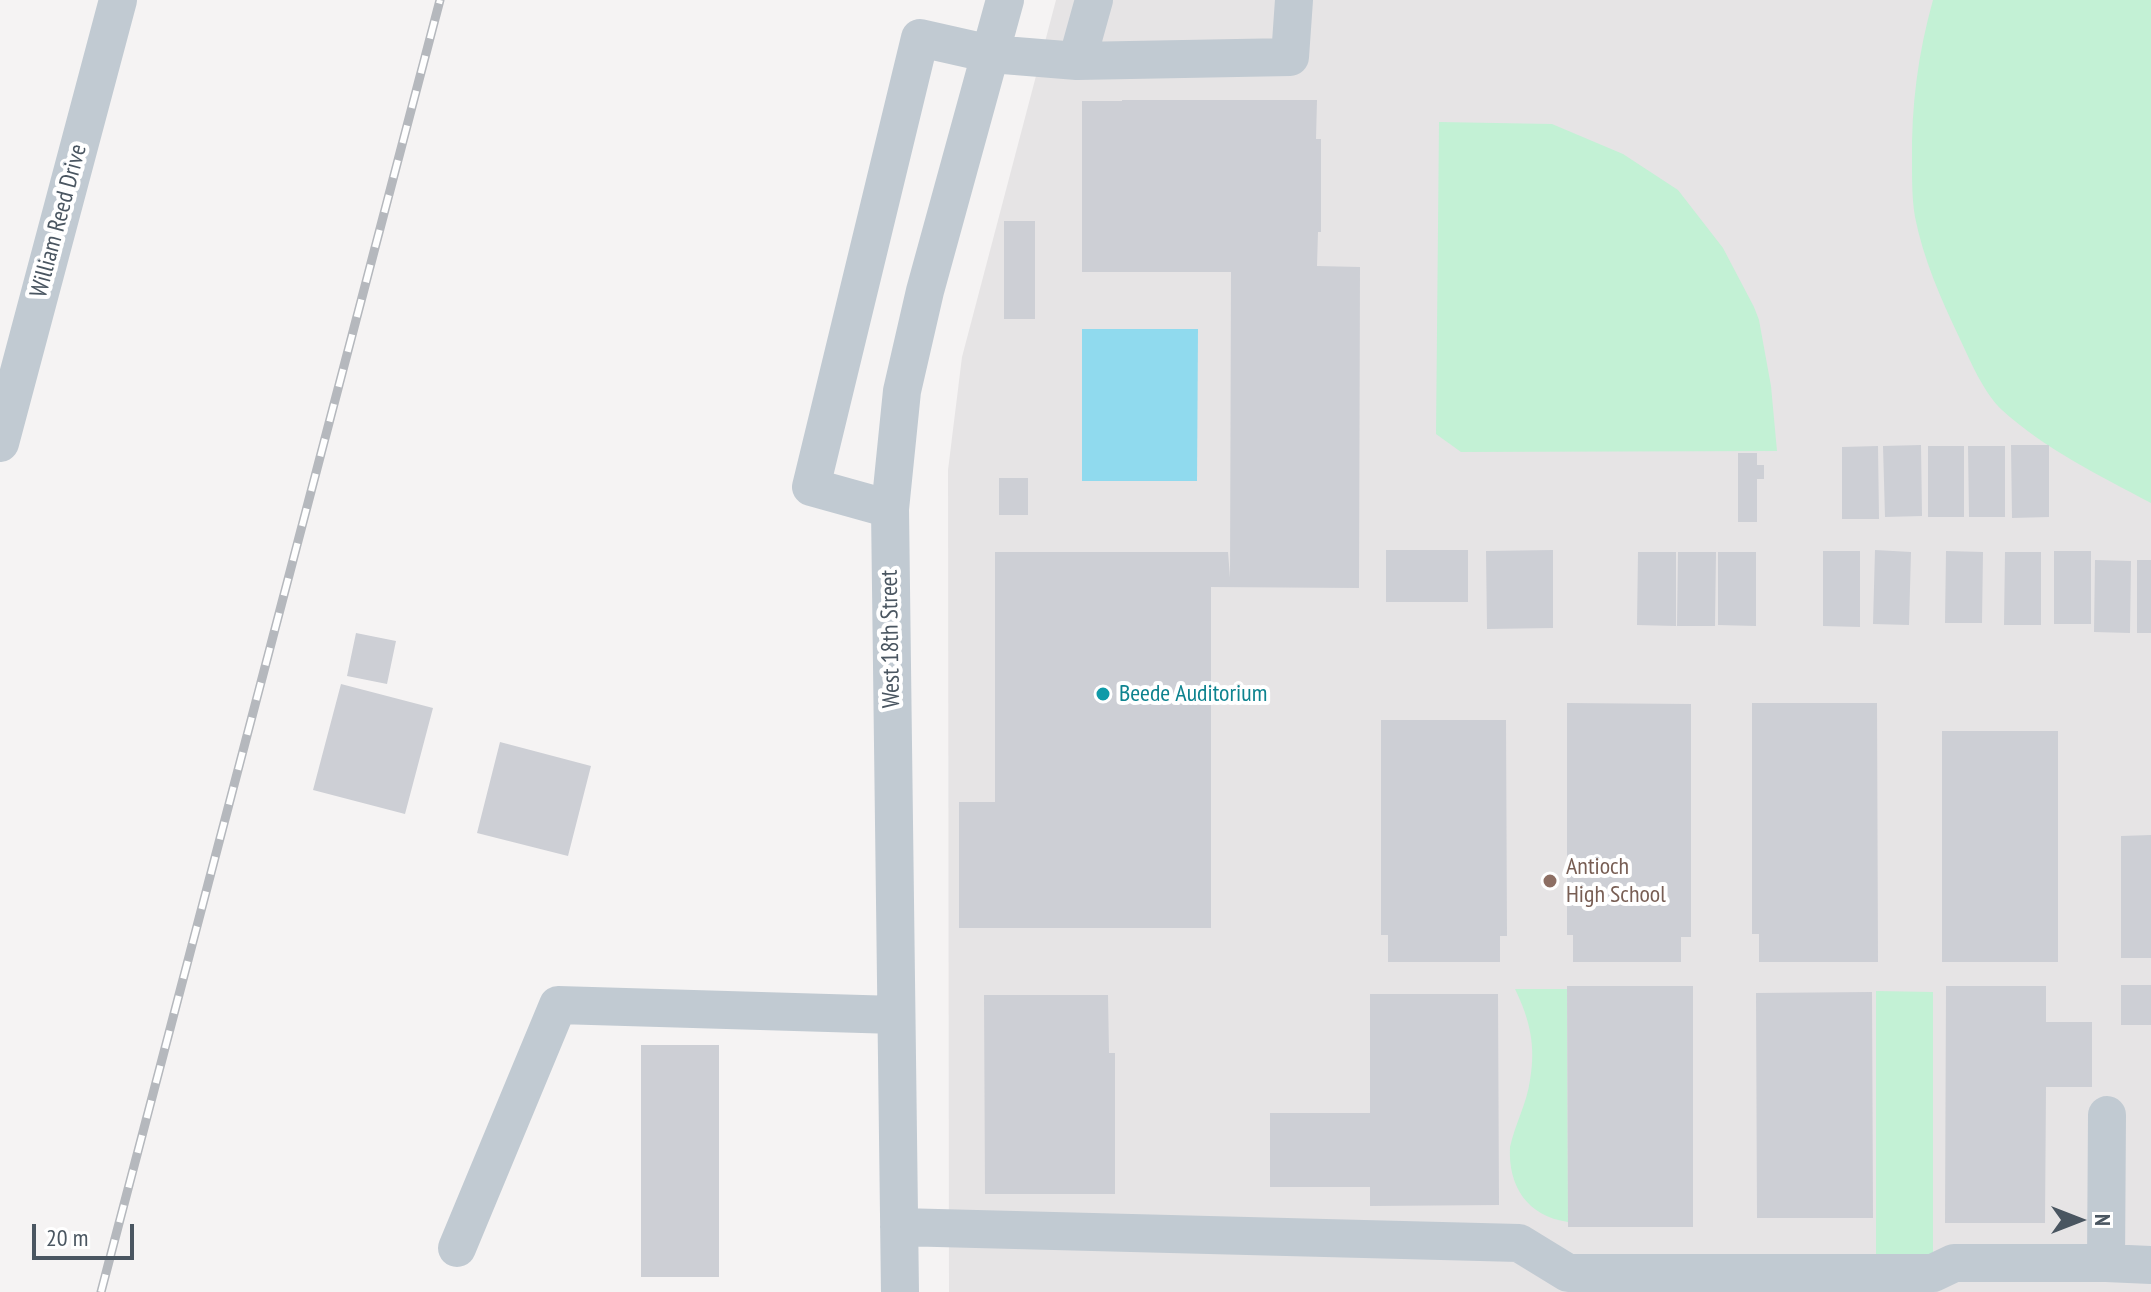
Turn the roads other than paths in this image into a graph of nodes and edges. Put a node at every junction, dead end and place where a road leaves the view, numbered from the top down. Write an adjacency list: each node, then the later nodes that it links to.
1 (118, 0): 7 (street, William Reed Drive)
2 (1005, 0): 5 (street, West 18th Street)
3 (1094, 0): 6 (street)
4 (1294, 0): 6 (street)
5 (991, 54): 6 (street); 9 (street, West 18th Street); 9 (street)
6 (1077, 61)
7 (16, 321): 8 (street, William Reed Drive)
8 (0, 443)
9 (890, 509): 10 (street, West 18th Street)
10 (896, 1015): 12 (street, West 18th Street); 13 (street)
11 (2107, 1115): 14 (street)
12 (899, 1227): 16 (street); 17 (street, West 18th Street)
13 (457, 1248)
14 (2106, 1263): 15 (street); 16 (street)
15 (2151, 1265)
16 (1538, 1274)
17 (900, 1292)

